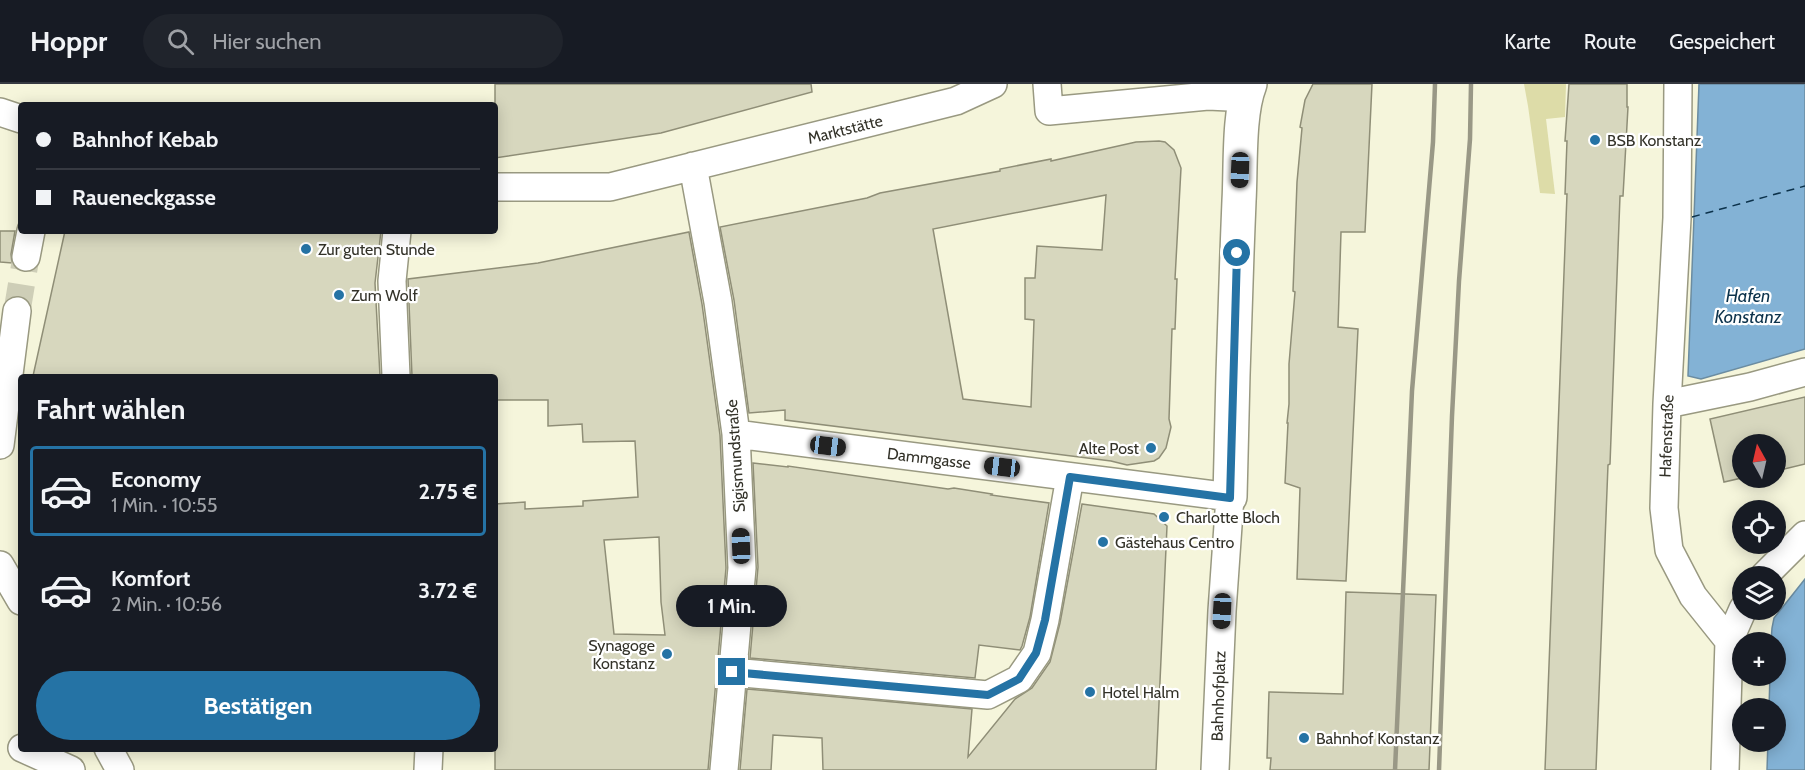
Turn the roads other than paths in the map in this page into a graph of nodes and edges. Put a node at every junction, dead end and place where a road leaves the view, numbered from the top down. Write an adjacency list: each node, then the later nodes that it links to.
1 (993, 84): 7 (street, Marktstätte)
2 (1047, 84): 4 (street)
3 (1678, 84): 15 (street, Hafenstraße)
4 (1247, 92): 19 (street, Bahnhofplatz)
5 (0, 112): 6 (street)
6 (18, 118)
7 (693, 166): 8 (street, Marktstätte); 16 (street, Sigismundstraße)
8 (498, 187)
9 (30, 234): 11 (street)
10 (397, 234): 14 (street)
11 (26, 257)
12 (17, 311): 17 (street)
13 (1805, 372): 15 (street)
14 (396, 374)
15 (1667, 404): 25 (street, Hafenstraße)
16 (736, 434): 18 (street, Dammgasse); 26 (street, Sigismundstraße)
17 (0, 445)
18 (1070, 477): 19 (street, Dammgasse); 26 (street)
19 (1230, 498): 36 (street, Bahnhofplatz)
20 (1805, 535): 22 (street)
21 (0, 565): 23 (street)
22 (1774, 566)
23 (18, 596)
24 (1738, 620): 25 (street)
25 (1729, 640): 37 (street)
26 (732, 672): 35 (street, Sigismundstraße)
27 (0, 739): 28 (street)
28 (18, 747)
29 (30, 752): 32 (street)
30 (110, 752): 33 (street)
31 (429, 752): 34 (street)
32 (72, 770)
33 (120, 770)
34 (428, 770)
35 (724, 770)
36 (1215, 770)
37 (1725, 770)

